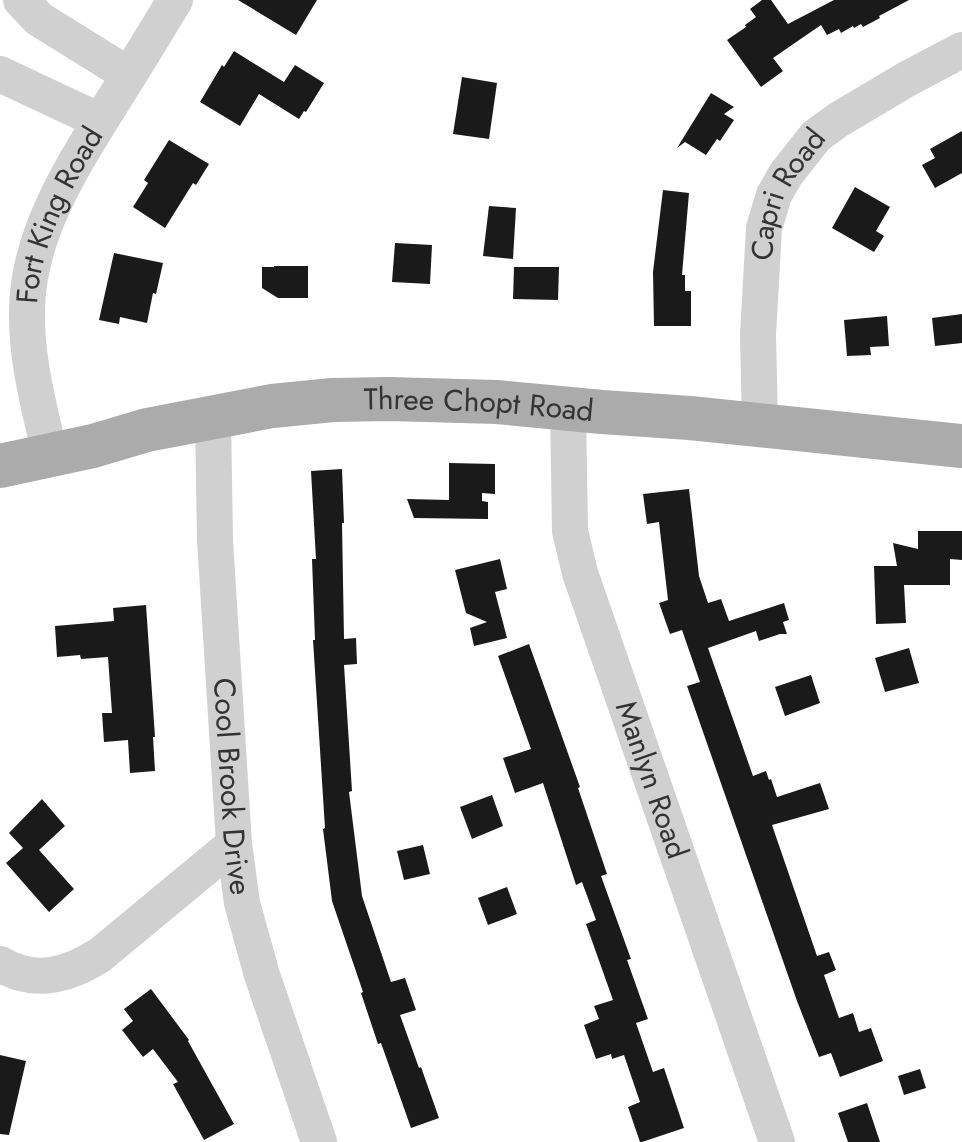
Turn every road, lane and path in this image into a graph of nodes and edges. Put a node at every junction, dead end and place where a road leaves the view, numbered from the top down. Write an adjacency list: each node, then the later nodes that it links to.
1 (21, 0): 5 (street)
2 (175, 0): 5 (street, Fort King Road)
3 (962, 50): 9 (street, Capri Road)
4 (0, 74): 6 (street)
5 (129, 75): 6 (street, Fort King Road)
6 (100, 121): 11 (street, Fort King Road)
7 (568, 409): 8 (main road, Three Chopt Road); 9 (main road, Three Chopt Road); 16 (street, Manlyn Road)
8 (213, 417): 11 (main road, Three Chopt Road); 13 (street, Cool Brook Drive)
9 (760, 426): 10 (main road, Three Chopt Road)
10 (962, 446)
11 (50, 455): 12 (main road, Three Chopt Road)
12 (0, 466)
13 (234, 844): 14 (street); 15 (street, Cool Brook Drive)
14 (0, 964)
15 (319, 1142)
16 (777, 1142)

